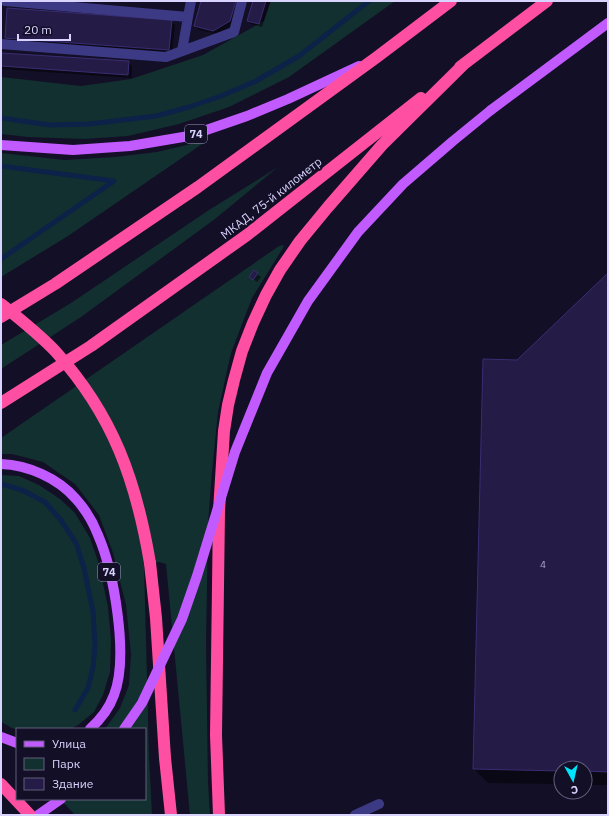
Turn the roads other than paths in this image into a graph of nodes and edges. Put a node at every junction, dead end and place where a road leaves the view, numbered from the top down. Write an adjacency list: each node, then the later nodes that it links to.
1 (5, 1): 6 (lane); 7 (lane)
2 (191, 1): 7 (lane)
3 (242, 1): 10 (lane)
4 (451, 1): 11 (highway)
5 (547, 1): 12 (highway, МКАД, 75-й километр)
6 (1, 10)
7 (188, 17): 10 (lane)
8 (608, 22): 19 (main road, bridge)
9 (1, 44): 10 (lane)
10 (182, 51)
11 (377, 57): 13 (main road, 74); 15 (highway)
12 (465, 63): 16 (highway, МКАД, 75-й километр); 28 (highway)
13 (1, 145)
14 (1, 304): 27 (highway, bridge)
15 (1, 317)
16 (1, 403)
17 (1, 464): 18 (main road, 74)
18 (91, 728)
19 (125, 728)
20 (1, 737): 21 (main road)
21 (16, 743)
22 (1, 784): 25 (highway)
23 (60, 800): 26 (main road)
24 (379, 804): 29 (lane)
25 (30, 815)
26 (38, 815)
27 (171, 815)
28 (219, 815)
29 (355, 815)

